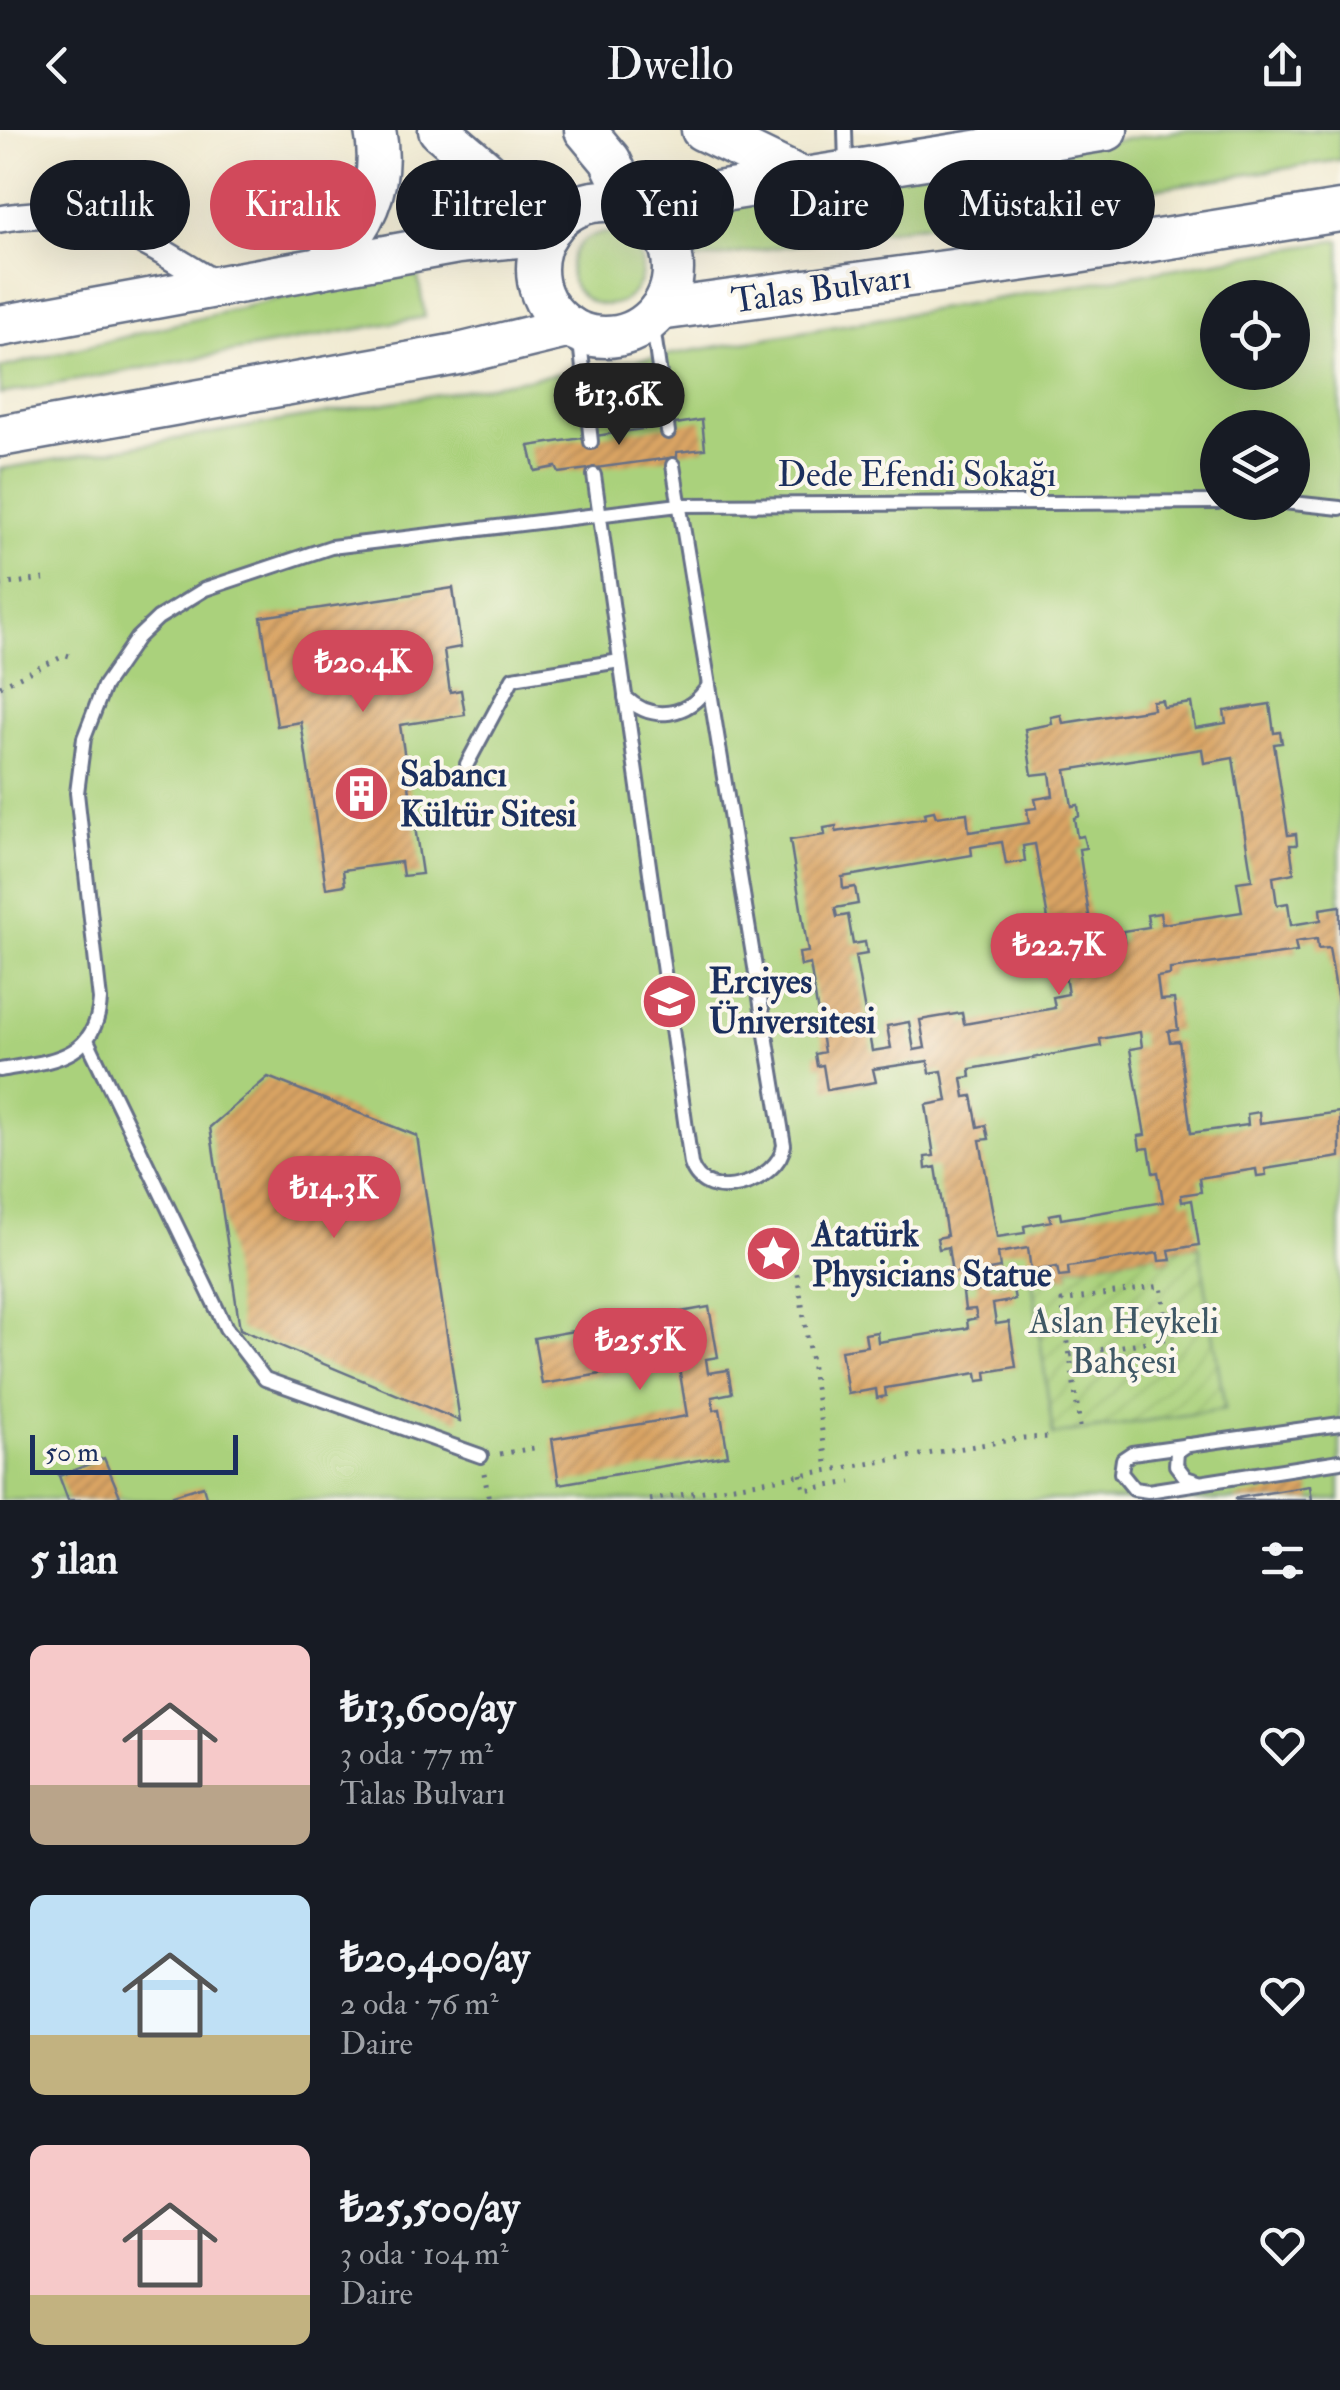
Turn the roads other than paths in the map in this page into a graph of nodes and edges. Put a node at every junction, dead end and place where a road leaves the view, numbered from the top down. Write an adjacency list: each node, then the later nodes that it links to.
1 (374, 130): 17 (main road)
2 (439, 130): 7 (main road)
3 (585, 130): 8 (main road)
4 (702, 130): 9 (main road)
5 (845, 130): 10 (lane)
6 (1107, 130): 11 (main road)
7 (472, 160)
8 (610, 160)
9 (764, 160)
10 (846, 160)
11 (904, 162)
12 (1340, 212): 19 (main road, Talas Bulvarı)
13 (0, 218): 18 (street)
14 (416, 250): 17 (main road)
15 (540, 250): 21 (main road)
16 (670, 250): 19 (main road)
17 (320, 268): 18 (main road)
18 (218, 286): 20 (main road)
19 (655, 315): 21 (main road); 22 (lane)
20 (0, 326)
21 (575, 330): 23 (main road); 24 (lane)
22 (668, 432)
23 (0, 436)
24 (591, 442)
25 (673, 464): 28 (lane)
26 (594, 475): 31 (lane)
27 (1200, 502): 28 (lane, Dede Efendi Sokağı)
28 (679, 505): 31 (lane, Dede Efendi Sokağı); 33 (lane)
29 (1310, 505): 30 (lane)
30 (1340, 508)
31 (599, 517): 32 (lane); 36 (lane, Dede Efendi Sokağı)
32 (620, 662): 34 (lane); 35 (lane)
33 (709, 686): 34 (lane); 34 (lane)
34 (626, 697)
35 (467, 764)
36 (87, 1040): 37 (lane); 40 (lane)
37 (0, 1070)
38 (1340, 1424): 39 (lane)
39 (1188, 1445): 42 (lane); 42 (lane)
40 (481, 1456)
41 (1340, 1461): 42 (lane)
42 (1201, 1482)

